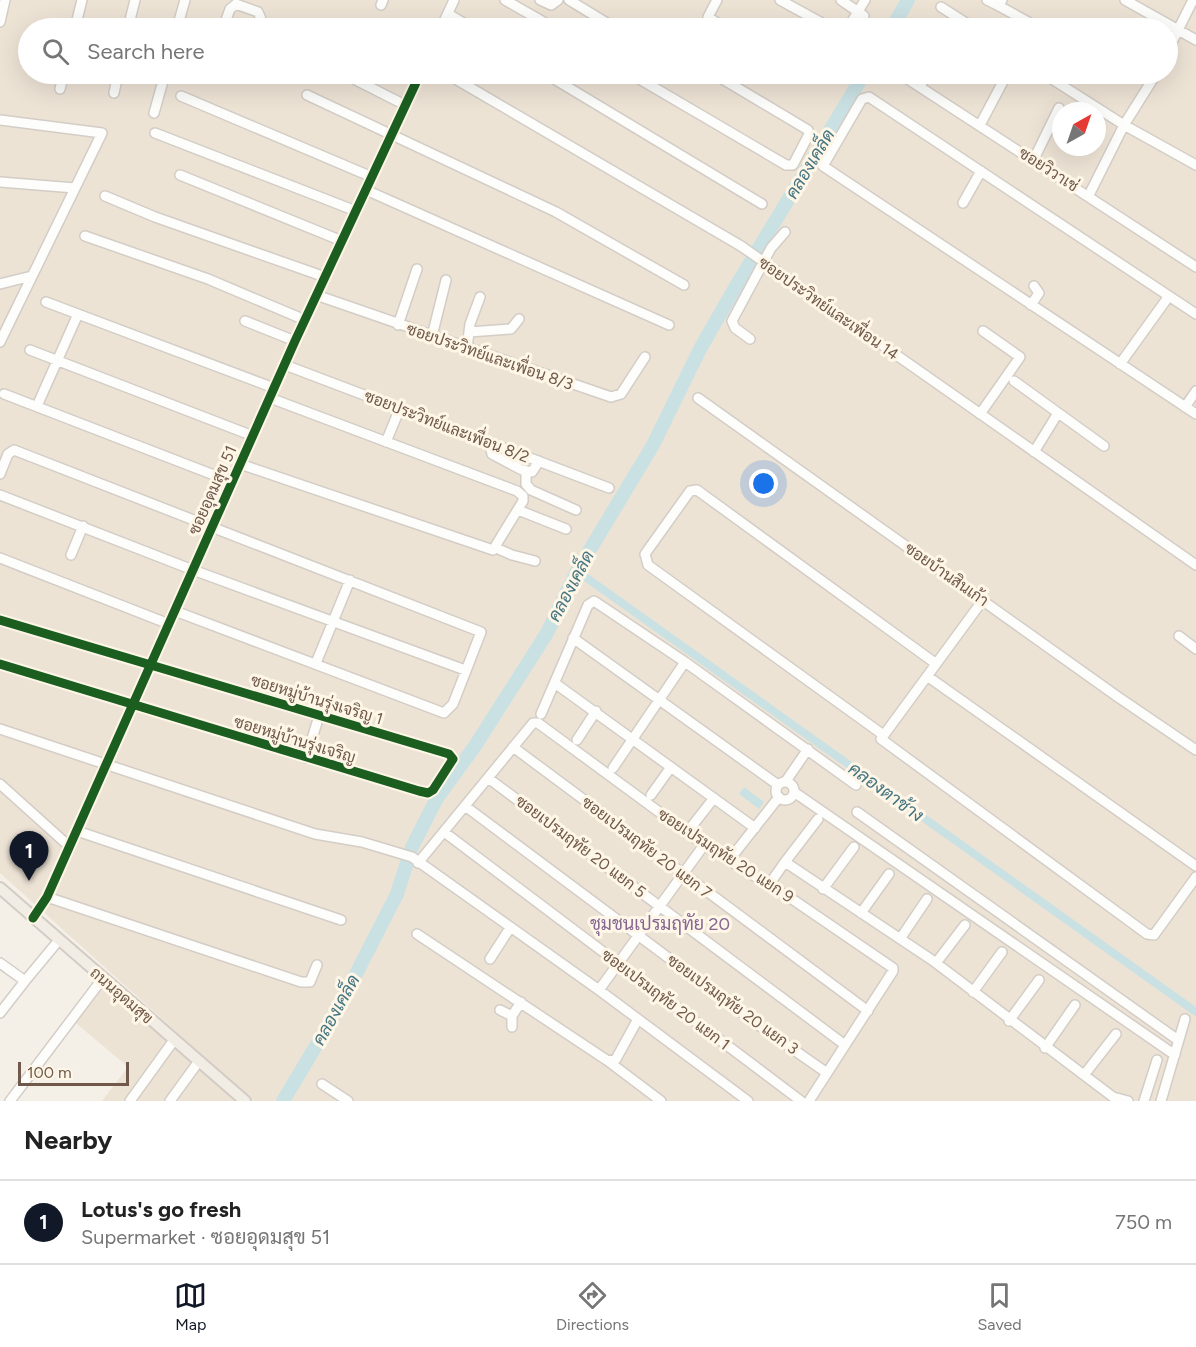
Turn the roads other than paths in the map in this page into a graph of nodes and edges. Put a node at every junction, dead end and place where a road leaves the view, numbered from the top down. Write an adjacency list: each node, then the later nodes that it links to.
1 (5, 0): 36 (street)
2 (82, 0): 21 (street)
3 (135, 0): 22 (street)
4 (185, 0): 23 (street)
5 (454, 0): 19 (street)
6 (505, 0): 28 (street)
7 (540, 0): 8 (street)
8 (558, 0)
9 (569, 0): 29 (street)
10 (717, 0): 30 (street)
11 (780, 0): 31 (street)
12 (841, 0): 20 (street)
13 (866, 0): 20 (street)
14 (987, 0): 17 (street)
15 (1125, 0): 35 (street)
16 (1192, 0): 37 (street)
17 (1000, 3): 34 (street)
18 (941, 7): 33 (street)
19 (448, 14): 26 (street); 27 (street)
20 (861, 14): 32 (street)
21 (78, 18)
22 (130, 18)
23 (180, 18)
24 (227, 18): 25 (street)
25 (261, 18)
26 (446, 18)
27 (455, 18)
28 (536, 18)
29 (599, 18)
30 (708, 18)
31 (813, 18)
32 (857, 18)
33 (958, 18)
34 (1016, 18)
35 (1156, 18)
36 (0, 22)
37 (1178, 28)
38 (1178, 31): 39 (street)
39 (1196, 40)
40 (61, 84): 54 (street)
41 (116, 84): 55 (street)
42 (162, 84): 59 (street)
43 (364, 84): 58 (street)
44 (415, 84): 58 (street, ซอยอุดมสุข 51)
45 (464, 84): 82 (street, ซอยประวิทย์และเพื่อน 14)
46 (563, 84): 77 (street)
47 (648, 84): 48 (street)
48 (731, 84)
49 (917, 84): 53 (street, ซอยวิวาเช่)
50 (1002, 84): 62 (street)
51 (1060, 84): 63 (street)
52 (1150, 84): 63 (street)
53 (920, 86): 62 (street, ซอยวิวาเช่)
54 (60, 88)
55 (114, 93)
56 (307, 95): 65 (street)
57 (181, 96): 70 (street)
58 (405, 105): 65 (street, ซอยอุดมสุข 51)
59 (154, 113)
60 (0, 120): 72 (street)
61 (1052, 122): 66 (street)
62 (980, 125): 66 (street, ซอยวิวาเช่)
63 (1125, 125): 67 (street); 74 (street)
64 (155, 133): 78 (street)
65 (392, 134): 70 (street, ซอยอุดมสุข 51); 89 (street)
66 (1034, 159): 74 (street, ซอยวิวาเช่)
67 (1196, 165)
68 (981, 171): 76 (street); 92 (street); 95 (street)
69 (180, 175): 81 (street)
70 (372, 177): 73 (street, ซอยอุดมสุข 51)
71 (0, 182): 72 (street)
72 (75, 188): 85 (street)
73 (366, 190): 78 (street, ซอยอุดมสุข 51); 102 (street)
74 (1089, 195): 83 (street, ซอยวิวาเช่)
75 (105, 196): 86 (street)
76 (963, 203)
77 (762, 204)
78 (356, 211): 81 (street, ซอยอุดมสุข 51)
79 (785, 232): 82 (street)
80 (85, 236): 99 (street)
81 (342, 241): 86 (street, ซอยอุดมสุข 51)
82 (763, 261): 106 (street); 124 (street, ซอยประวิทย์และเพื่อน 14)
83 (1196, 267)
84 (417, 269): 101 (street)
85 (32, 276): 88 (street); 108 (street)
86 (325, 277): 91 (street, ซอยอุดมสุข 51)
87 (446, 280): 105 (street)
88 (0, 284)
89 (684, 285)
90 (1034, 286): 95 (street)
91 (316, 295): 99 (street, ซอยอุดมสุข 51); 101 (street, ซอยประวิทย์และเพื่อน 8/3)
92 (1169, 296): 97 (street); 113 (street)
93 (480, 297): 104 (street)
94 (46, 302): 96 (street)
95 (1030, 305): 113 (street)
96 (78, 314): 112 (street); 117 (street)
97 (1196, 314)
98 (519, 319): 104 (street)
99 (305, 320): 107 (street, ซอยอุดมสุข 51)
100 (245, 321): 107 (street)
101 (398, 325): 105 (street, ซอยประวิทย์และเพื่อน 8/3)
102 (669, 325)
103 (983, 331): 124 (street)
104 (470, 332): 109 (street)
105 (432, 336): 109 (street, ซอยประวิทย์และเพื่อน 8/3)
106 (750, 339)
107 (295, 341): 114 (street, ซอยอุดมสุข 51)
108 (0, 342)
109 (467, 348): 111 (street, ซอยประวิทย์และเพื่อน 8/3)
110 (30, 351): 112 (street)
111 (645, 357)
112 (57, 361): 120 (street); 126 (street)
113 (1120, 363): 121 (street)
114 (285, 365): 117 (street, ซอยอุดมสุข 51); 122 (street, ซอยประวิทย์และเพื่อน 8/2)
115 (1014, 381): 123 (street)
116 (1196, 390): 121 (street)
117 (272, 393): 126 (street, ซอยอุดมสุข 51); 127 (street)
118 (4, 394): 120 (street)
119 (698, 398): 150 (street, ซอยบ้านสินเก้า)
120 (37, 406): 135 (street)
121 (1185, 407): 125 (street)
122 (400, 408): 127 (street); 128 (street, ซอยประวิทย์และเพื่อน 8/2)
123 (1058, 413): 129 (street); 130 (street)
124 (980, 414): 130 (street, ซอยประวิทย์และเพื่อน 14)
125 (1196, 414)
126 (253, 436): 132 (street, ซอยอุดมสุข 51)
127 (386, 442): 138 (street)
128 (489, 443): 131 (street, ซอยประวิทย์และเพื่อน 8/2); 133 (street)
129 (1104, 446)
130 (1034, 452): 147 (street, ซอยประวิทย์และเพื่อน 14)
131 (539, 461): 133 (street); 136 (street, ซอยประวิทย์และเพื่อน 8/2)
132 (240, 464): 135 (street, ซอยอุดมสุข 51); 143 (street)
133 (526, 471): 139 (street)
134 (0, 474): 141 (street)
135 (232, 482): 141 (street, ซอยอุดมสุข 51)
136 (609, 488)
137 (0, 495): 140 (street)
138 (518, 510): 142 (street); 143 (street)
139 (576, 510)
140 (83, 526): 144 (street); 148 (street)
141 (212, 528): 148 (street, ซอยอุดมสุข 51); 149 (street)
142 (566, 530)
143 (496, 548): 146 (street)
144 (71, 555)
145 (0, 558): 154 (street)
146 (535, 561)
147 (1196, 565)
148 (193, 570): 151 (street, ซอยอุดมสุข 51); 153 (street)
149 (350, 580): 153 (street); 163 (street)
150 (983, 600): 160 (street); 177 (street, ซอยบ้านสินเก้า)
151 (175, 611): 154 (street, ซอยอุดมสุข 51); 159 (street)
152 (0, 620): 162 (street, ซอยหมู่บ้านรุ่งเจริญ 1)
153 (333, 622): 159 (street); 163 (street)
154 (169, 624): 162 (street, ซอยอุดมสุข 51)
155 (1179, 636): 157 (street)
156 (573, 638): 158 (street); 165 (street); 166 (street)
157 (1196, 649)
158 (685, 662): 166 (street); 176 (street)
159 (316, 663): 163 (street)
160 (935, 663): 164 (street); 172 (street)
161 (0, 664): 167 (street, ซอยหมู่บ้านรุ่งเจริญ)
162 (151, 664): 167 (street, ซอยอุดมสุข 51); 170 (street, ซอยหมู่บ้านรุ่งเจริญ 1)
163 (465, 670)
164 (927, 676): 172 (street); 204 (street)
165 (556, 684): 168 (street); 169 (street)
166 (659, 699): 173 (street); 184 (street)
167 (133, 705): 178 (street, ซอยหมู่บ้านรุ่งเจริญ); 179 (street, ซอยอุดมสุข 51)
168 (596, 711): 173 (street); 174 (street)
169 (541, 714)
170 (319, 716): 178 (street); 182 (street, ซอยหมู่บ้านรุ่งเจริญ 1)
171 (0, 729): 179 (street)
172 (882, 734): 207 (street)
173 (633, 737): 180 (street); 181 (street)
174 (577, 740)
175 (513, 747): 183 (street); 198 (street, ซอยเปรมฤทัย 20 แยก 9); 206 (street, ซอยเปรมฤทัย 20 แยก 7)
176 (808, 749): 184 (street); 186 (street)
177 (1196, 750)
178 (306, 758): 182 (street, ซอยหมู่บ้านรุ่งเจริญ)
179 (106, 766): 196 (street, ซอยอุดมสุข 51); 202 (street)
180 (671, 767): 188 (street); 189 (street)
181 (613, 768)
182 (442, 776)
183 (488, 778): 191 (street); 213 (street, ซอยเปรมฤทัย 20 แยก 5)
184 (782, 783): 187 (street); 190 (street)
185 (0, 784): 199 (street)
186 (856, 785)
187 (794, 792): 190 (street); 249 (street)
188 (651, 795)
189 (714, 798): 194 (street); 195 (street)
190 (779, 798): 195 (street)
191 (465, 806): 197 (street); 220 (street, ซอยเปรมฤทัย 20 แยก 3)
192 (857, 812): 246 (street)
193 (818, 819): 203 (street)
194 (692, 826)
195 (754, 828): 201 (street)
196 (77, 831): 199 (street, ซอยอุดมสุข 51); 216 (street)
197 (444, 832): 202 (street); 226 (street, ซอยเปรมฤทัย 20 แยก 1)
198 (704, 845): 206 (street); 237 (street, ซอยเปรมฤทัย 20 แยก 9)
199 (70, 846): 211 (street, ซอยอุดมสุข 51)
200 (854, 847): 210 (street)
201 (734, 854)
202 (412, 858): 218 (street)
203 (785, 862): 208 (street); 210 (street)
204 (1196, 866)
205 (889, 874): 214 (street)
206 (682, 875): 213 (street); 237 (street, ซอยเปรมฤทัย 20 แยก 7)
207 (1196, 877)
208 (772, 879)
209 (0, 888): 215 (main road, ถนนอุดมสุข)
210 (823, 889): 214 (street)
211 (47, 897): 215 (street, ซอยอุดมสุข 51); 228 (street)
212 (927, 899): 221 (street)
213 (660, 906): 220 (street); 247 (street, ซอยเปรมฤทัย 20 แยก 5)
214 (861, 914): 221 (street)
215 (33, 918): 222 (main road, ถนนอุดมสุข)
216 (341, 920)
217 (965, 925): 227 (street)
218 (510, 928): 224 (street); 232 (street)
219 (417, 934): 234 (street)
220 (639, 935): 226 (street); 253 (street, ซอยเปรมฤทัย 20 แยก 3)
221 (900, 939): 227 (street)
222 (59, 940): 229 (main road, ถนนอุดมสุข); 231 (street)
223 (1002, 952): 233 (street)
224 (490, 959)
225 (0, 963): 231 (street)
226 (618, 963): 232 (street); 263 (street, ซอยเปรมฤทัย 20 แยก 1)
227 (936, 963): 233 (street)
228 (316, 965)
229 (103, 978): 245 (main road, ถนนอุดมสุข); 256 (street)
230 (1039, 980): 242 (street)
231 (25, 981): 238 (street)
232 (598, 990): 240 (street)
233 (973, 992): 242 (street)
234 (520, 1002): 239 (street); 252 (street)
235 (1075, 1005): 248 (street)
236 (500, 1010): 239 (street)
237 (868, 1011): 247 (street)
238 (0, 1013)
239 (512, 1016): 243 (street)
240 (638, 1019): 252 (street); 262 (street)
241 (1185, 1019): 246 (street)
242 (1009, 1021): 248 (street)
243 (512, 1027)
244 (1116, 1034): 254 (street)
245 (174, 1040): 251 (main road, ถนนอุดมสุข); 257 (street)
246 (1178, 1040): 249 (street)
247 (845, 1046): 253 (street)
248 (1045, 1048): 254 (street)
249 (1175, 1055): 267 (street)
250 (1157, 1060): 266 (street)
251 (199, 1061): 258 (street); 259 (main road, ถนนอุดมสุข)
252 (608, 1061): 261 (street)
253 (827, 1073): 264 (street)
254 (1084, 1075): 265 (street)
255 (322, 1084): 260 (street)
256 (10, 1101)
257 (130, 1101)
258 (170, 1101)
259 (245, 1101)
260 (348, 1101)
261 (661, 1101)
262 (747, 1101)
263 (801, 1101)
264 (809, 1101)
265 (1128, 1101)
266 (1144, 1101)
267 (1161, 1101)

